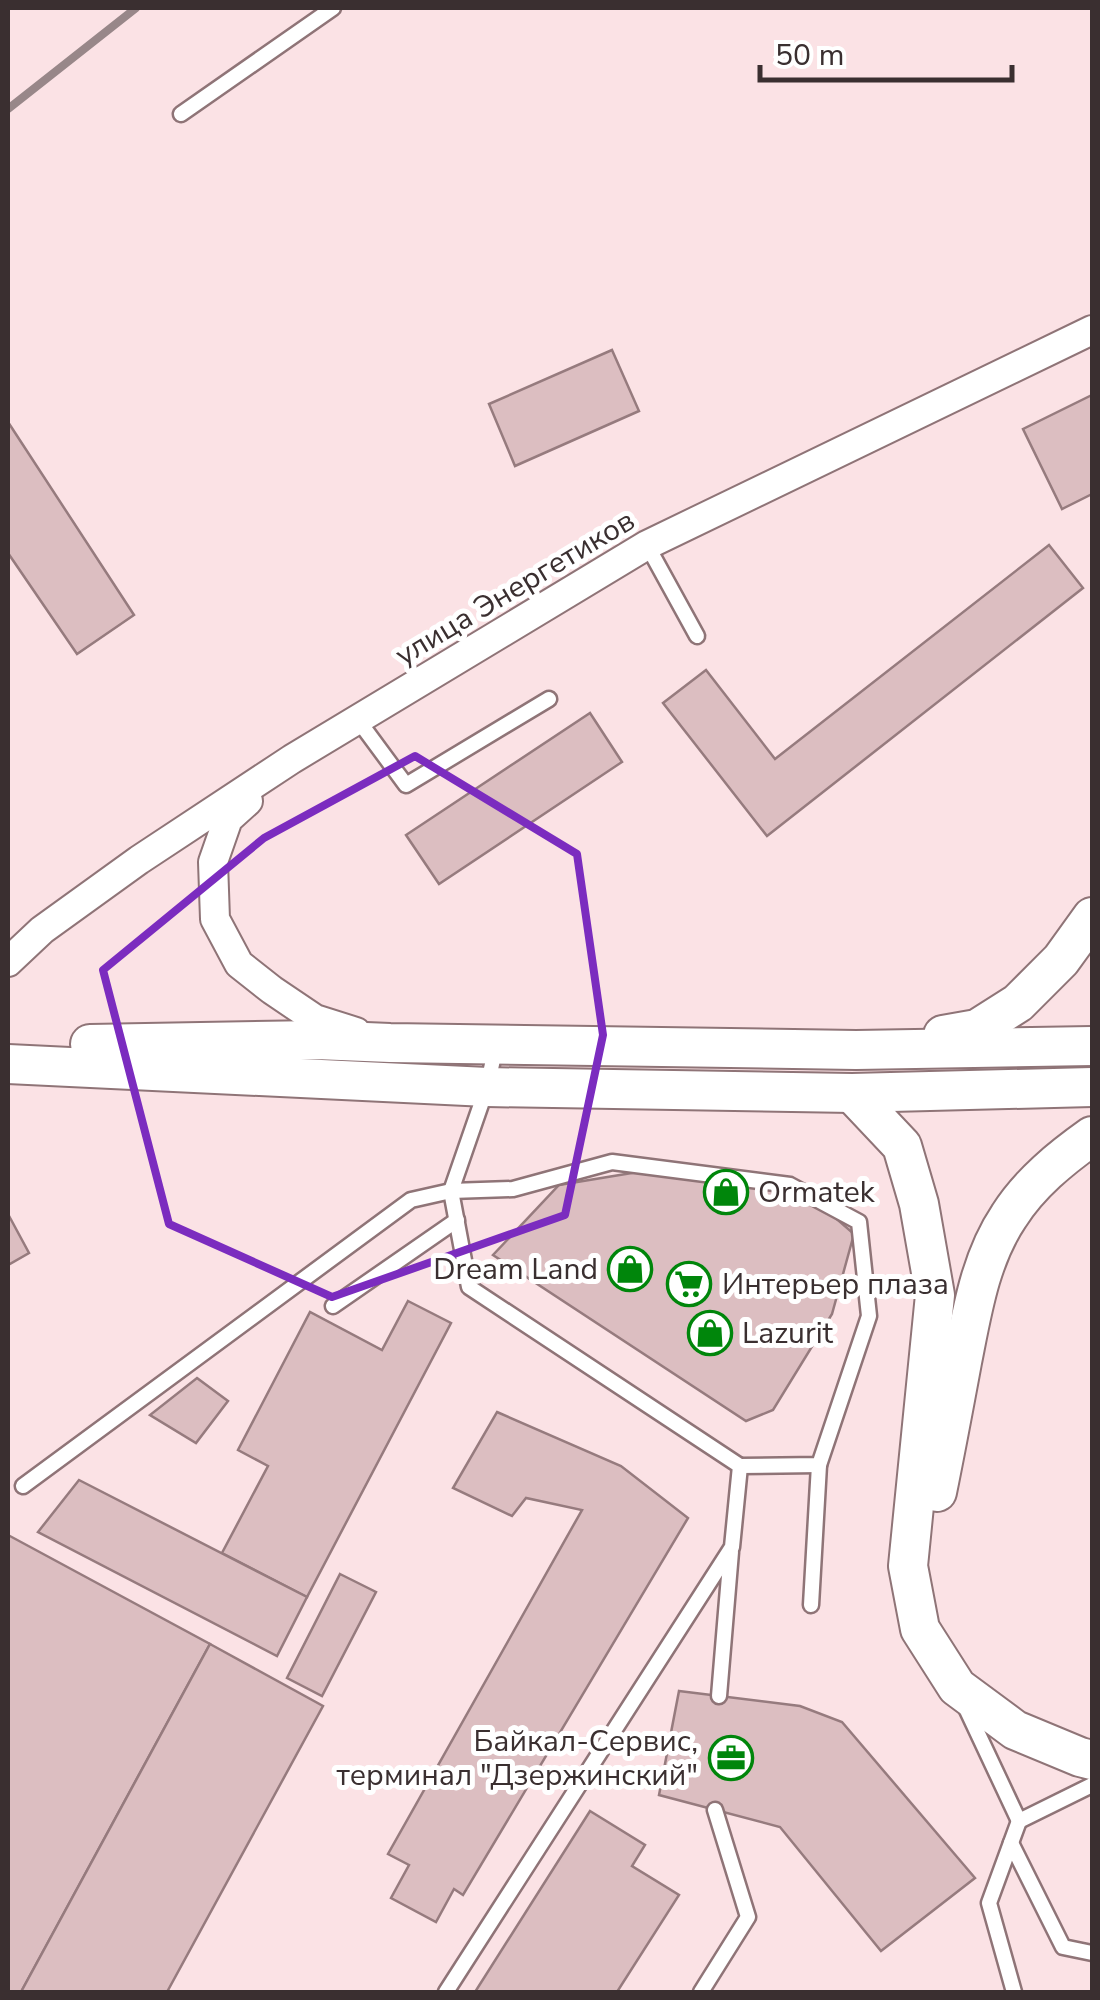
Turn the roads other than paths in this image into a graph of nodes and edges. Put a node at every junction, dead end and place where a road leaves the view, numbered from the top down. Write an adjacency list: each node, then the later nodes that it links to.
1 (333, 8): 2 (lane)
2 (181, 114)
3 (1092, 330): 4 (street, улица Энергетиков)
4 (647, 546): 5 (lane); 7 (street, улица Энергетиков)
5 (697, 636)
6 (549, 698): 7 (lane)
7 (358, 720): 8 (street, улица Энергетиков)
8 (292, 759): 10 (street, улица Энергетиков); 11 (street)
9 (1092, 917): 15 (main road)
10 (8, 962)
11 (390, 1044): 12 (main road); 14 (main road)
12 (496, 1045): 15 (main road); 17 (lane)
13 (1092, 1046): 15 (main road)
14 (8, 1048)
15 (856, 1050)
16 (8, 1064): 17 (main road)
17 (487, 1087): 19 (main road); 21 (lane)
18 (1092, 1087): 19 (main road)
19 (852, 1093): 29 (main road)
20 (1092, 1136): 31 (main road)
21 (451, 1191): 22 (lane); 24 (lane); 26 (lane)
22 (456, 1220): 23 (lane); 25 (lane)
23 (333, 1306)
24 (819, 1464): 25 (lane); 28 (lane)
25 (740, 1466): 27 (lane)
26 (24, 1486)
27 (732, 1546): 30 (lane); 38 (lane)
28 (811, 1605)
29 (957, 1687): 32 (main road); 35 (lane)
30 (719, 1696)
31 (1092, 1744)
32 (1092, 1760)
33 (1092, 1784): 35 (lane)
34 (715, 1810): 39 (lane)
35 (1019, 1821): 36 (lane)
36 (1011, 1843): 37 (lane); 40 (lane)
37 (1092, 1953)
38 (446, 1992)
39 (701, 1992)
40 (1014, 1992)

